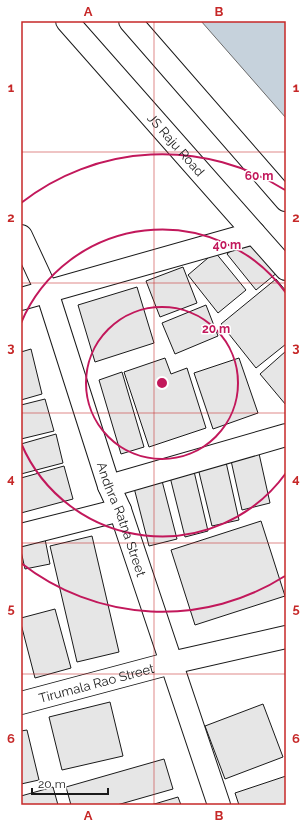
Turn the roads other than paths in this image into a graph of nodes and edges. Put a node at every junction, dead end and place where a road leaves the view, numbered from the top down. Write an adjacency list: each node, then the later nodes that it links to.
1 (67, 21): 4 (street, JS Raju Road)
2 (130, 21): 3 (street)
3 (286, 200)
4 (254, 233): 6 (street, JS Raju Road); 7 (street)
5 (21, 236): 7 (street, Andhra Ratna Street)
6 (286, 269)
7 (47, 292): 8 (street); 10 (street, Andhra Ratna Street)
8 (21, 299)
9 (286, 435): 10 (street)
10 (109, 486): 11 (street, Andhra Ratna Street)
11 (120, 510): 12 (street); 14 (street, Andhra Ratna Street)
12 (21, 535)
13 (286, 637): 14 (street, Tirumala Rao Street)
14 (171, 663): 15 (street, Tirumala Rao Street); 16 (street, Andhra Ratna Street)
15 (21, 703)
16 (219, 805)

